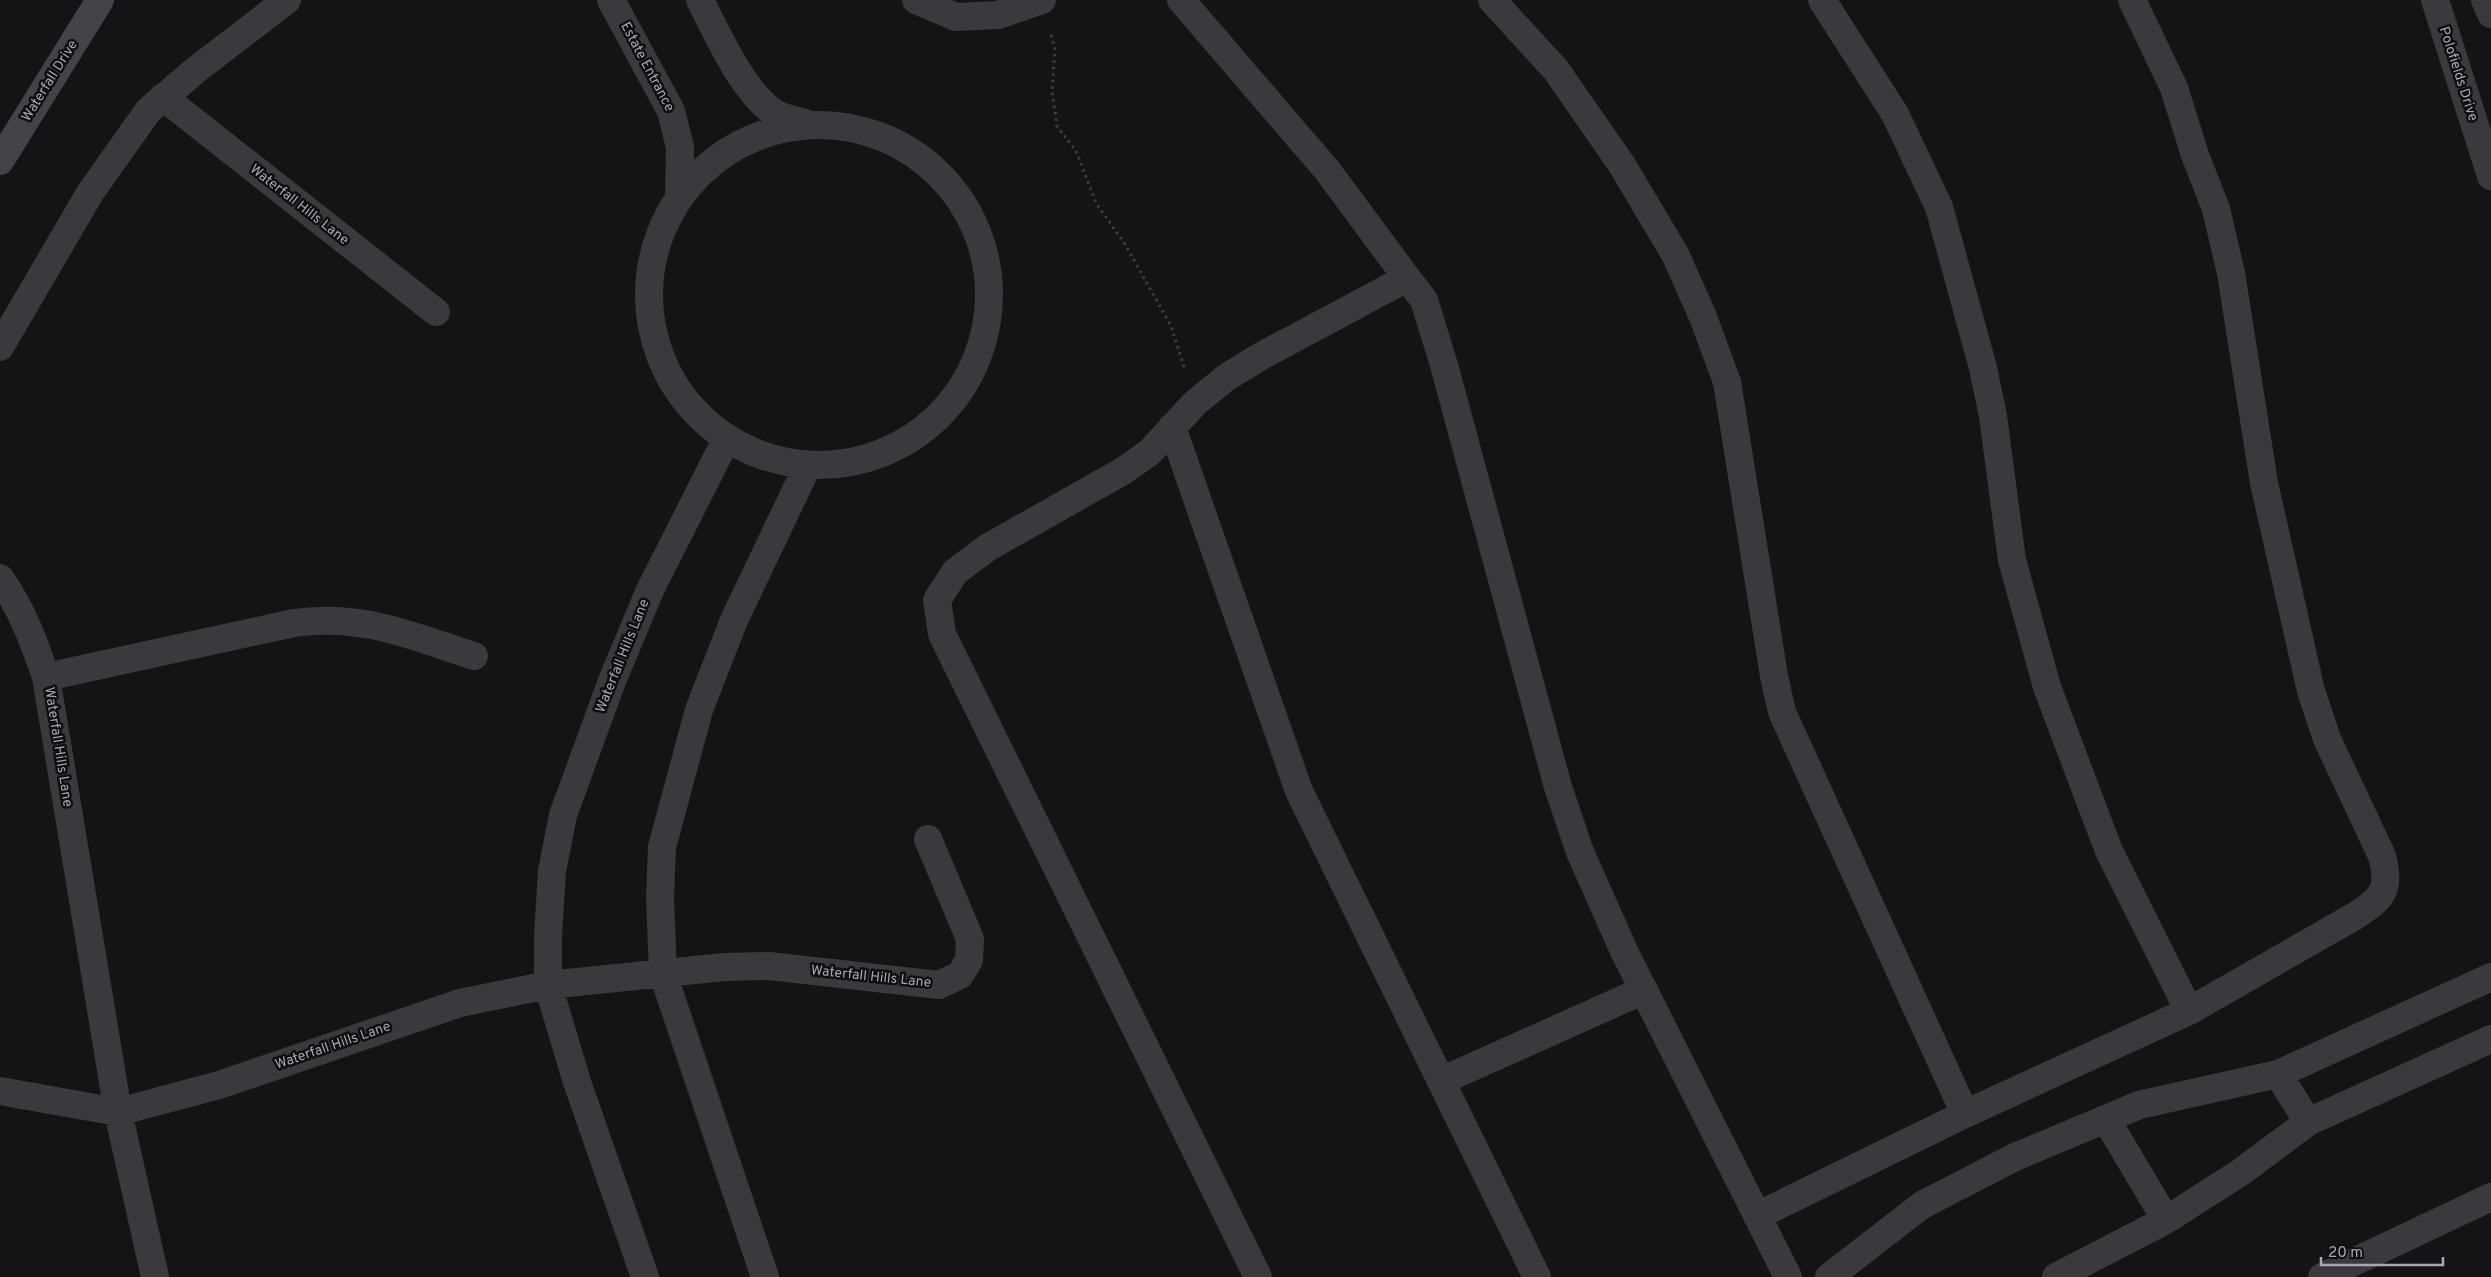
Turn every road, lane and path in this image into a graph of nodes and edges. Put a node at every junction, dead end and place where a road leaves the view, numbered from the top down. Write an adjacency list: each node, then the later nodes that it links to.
1 (100, 0): 16 (main road, Waterfall Drive)
2 (287, 0): 14 (street)
3 (611, 0): 18 (street, Estate Entrance)
4 (700, 0): 15 (street)
5 (916, 0): 6 (street)
6 (1042, 0): 22 (path)
7 (1181, 0): 19 (street)
8 (1492, 0): 40 (street)
9 (1822, 0): 34 (street)
10 (2132, 0): 34 (street)
11 (2435, 0): 17 (street, Polofields Drive)
12 (2486, 0): 13 (street)
13 (2491, 14)
14 (163, 97): 20 (street, Waterfall Hills Lane); 21 (street)
15 (807, 124): 18 (street); 25 (street)
16 (0, 161)
17 (2491, 176)
18 (679, 196): 24 (street)
19 (1407, 278): 22 (street); 33 (street)
20 (436, 312)
21 (0, 347)
22 (1195, 403): 23 (street)
23 (1172, 427): 37 (street); 49 (street)
24 (727, 438): 25 (street); 32 (street, Waterfall Hills Lane)
25 (808, 465): 30 (street)
26 (0, 578): 28 (street, Waterfall Hills Lane)
27 (474, 656): 28 (street, Waterfall Hills Lane)
28 (46, 677): 39 (street, Waterfall Hills Lane)
29 (928, 839): 30 (street, Waterfall Hills Lane)
30 (663, 974): 32 (street, Waterfall Hills Lane); 48 (street)
31 (2491, 978): 36 (street)
32 (548, 985): 39 (street, Waterfall Hills Lane); 47 (street, Waterfall Hills Lane)
33 (1644, 990): 37 (street); 44 (street)
34 (2189, 1011): 40 (street)
35 (2491, 1039): 42 (street)
36 (2278, 1074): 41 (street); 42 (street)
37 (1441, 1081): 50 (street)
38 (0, 1091): 39 (street, Waterfall Hills Lane)
39 (118, 1112): 46 (street, Waterfall Hills Lane)
40 (1965, 1114): 44 (street)
41 (2106, 1119): 45 (street); 54 (street)
42 (2308, 1122): 45 (street)
43 (2491, 1197): 56 (street)
44 (1757, 1216): 51 (street)
45 (2166, 1220): 55 (street)
46 (156, 1277)
47 (645, 1277)
48 (765, 1277)
49 (1258, 1277)
50 (1537, 1277)
51 (1788, 1277)
52 (1802, 1277): 53 (street)
53 (1822, 1277)
54 (1829, 1277)
55 (2056, 1277)
56 (2322, 1277)

